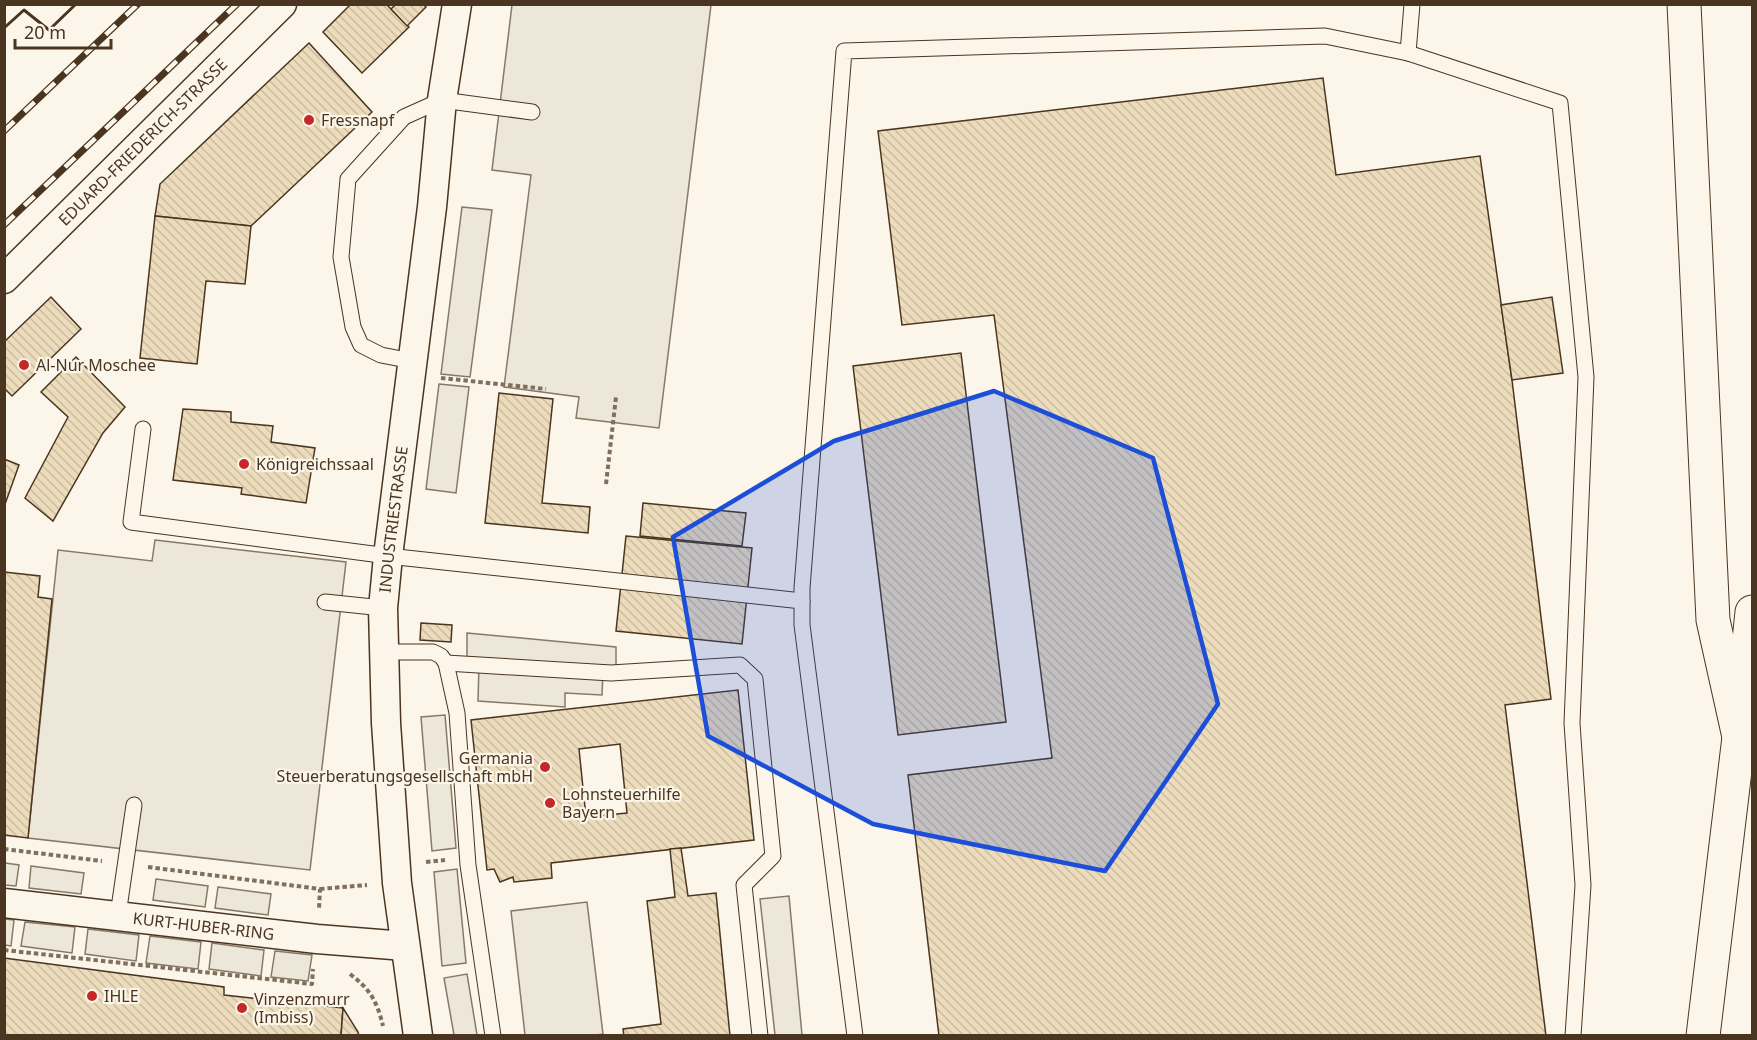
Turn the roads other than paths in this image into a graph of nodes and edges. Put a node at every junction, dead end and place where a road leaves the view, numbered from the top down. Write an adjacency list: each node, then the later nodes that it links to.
1 (282, 4): 8 (street, EDUARD-FRIEDERICH-STRASSE)
2 (457, 4): 6 (street, INDUSTRIESTRASSE)
3 (1412, 4): 5 (lane)
4 (1684, 4): 18 (highway)
5 (1408, 52): 12 (lane); 29 (lane)
6 (442, 100): 7 (lane); 9 (street, INDUSTRIESTRASSE); 9 (lane)
7 (532, 112)
8 (4, 279)
9 (411, 368): 11 (street, INDUSTRIESTRASSE)
10 (143, 429): 11 (lane)
11 (387, 556): 12 (lane); 14 (street, INDUSTRIESTRASSE)
12 (802, 601): 28 (lane)
13 (325, 602): 14 (lane)
14 (383, 608): 16 (street, INDUSTRIESTRASSE)
15 (1752, 612): 18 (highway)
16 (383, 652): 17 (lane); 24 (street, INDUSTRIESTRASSE)
17 (446, 663): 26 (lane); 27 (lane)
18 (1740, 737): 21 (highway)
19 (1752, 798): 21 (highway)
20 (134, 805): 23 (lane)
21 (1726, 844): 30 (highway)
22 (4, 903): 23 (street, KURT-HUBER-RING)
23 (118, 915): 24 (street, KURT-HUBER-RING)
24 (405, 946): 25 (street, INDUSTRIESTRASSE)
25 (418, 1035)
26 (493, 1035)
27 (760, 1035)
28 (855, 1035)
29 (1573, 1035)
30 (1702, 1035)

